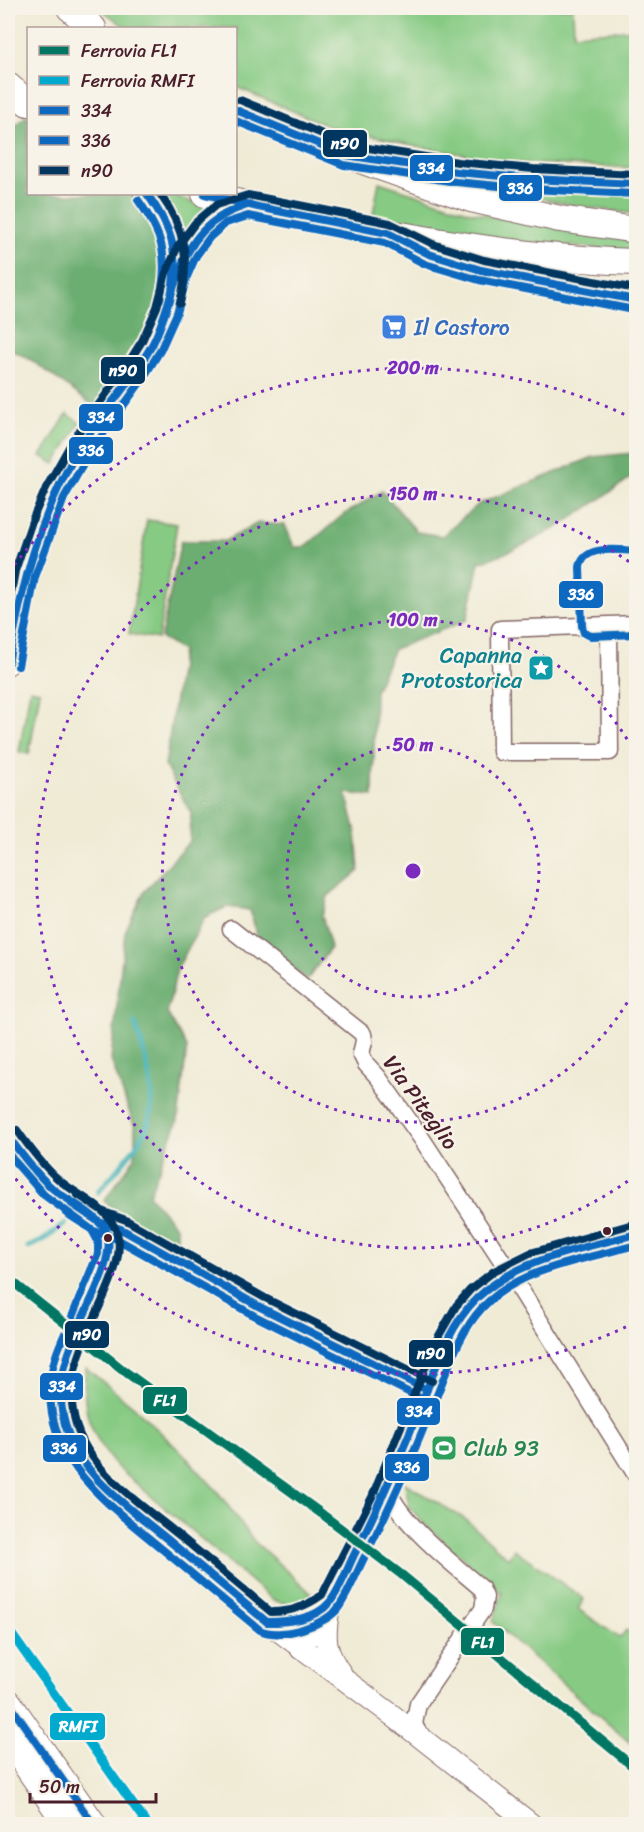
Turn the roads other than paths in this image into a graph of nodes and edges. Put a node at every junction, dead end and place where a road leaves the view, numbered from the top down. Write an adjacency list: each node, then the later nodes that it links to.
1 (70, 8): 2 (main road)
2 (92, 27)
3 (8, 86): 4 (main road)
4 (27, 102)
5 (237, 110): 6 (main road)
6 (346, 155): 7 (main road); 11 (main road)
7 (636, 184)
8 (148, 195): 14 (main road)
9 (209, 195): 10 (main road)
10 (247, 205): 12 (main road); 14 (main road)
11 (636, 230)
12 (388, 233): 13 (main road); 15 (main road)
13 (636, 262)
14 (176, 276): 18 (street)
15 (636, 300)
16 (636, 624): 17 (street)
17 (600, 626): 17 (street)
18 (8, 664)
19 (231, 929): 23 (street, Via Piteglio)
20 (8, 1136): 21 (street)
21 (99, 1222): 24 (street); 28 (street)
22 (636, 1234): 23 (street)
23 (510, 1273): 24 (street); 25 (street, Via Piteglio)
24 (427, 1390): 26 (street)
25 (636, 1474)
26 (385, 1494): 27 (street); 32 (street)
27 (322, 1615): 28 (street); 29 (street); 30 (street)
28 (267, 1622): 29 (street)
29 (301, 1649): 30 (street)
30 (349, 1684): 32 (street)
31 (8, 1702): 35 (main road)
32 (420, 1737): 36 (street)
33 (8, 1739): 34 (main road)
34 (67, 1824)
35 (93, 1824)
36 (531, 1824)

